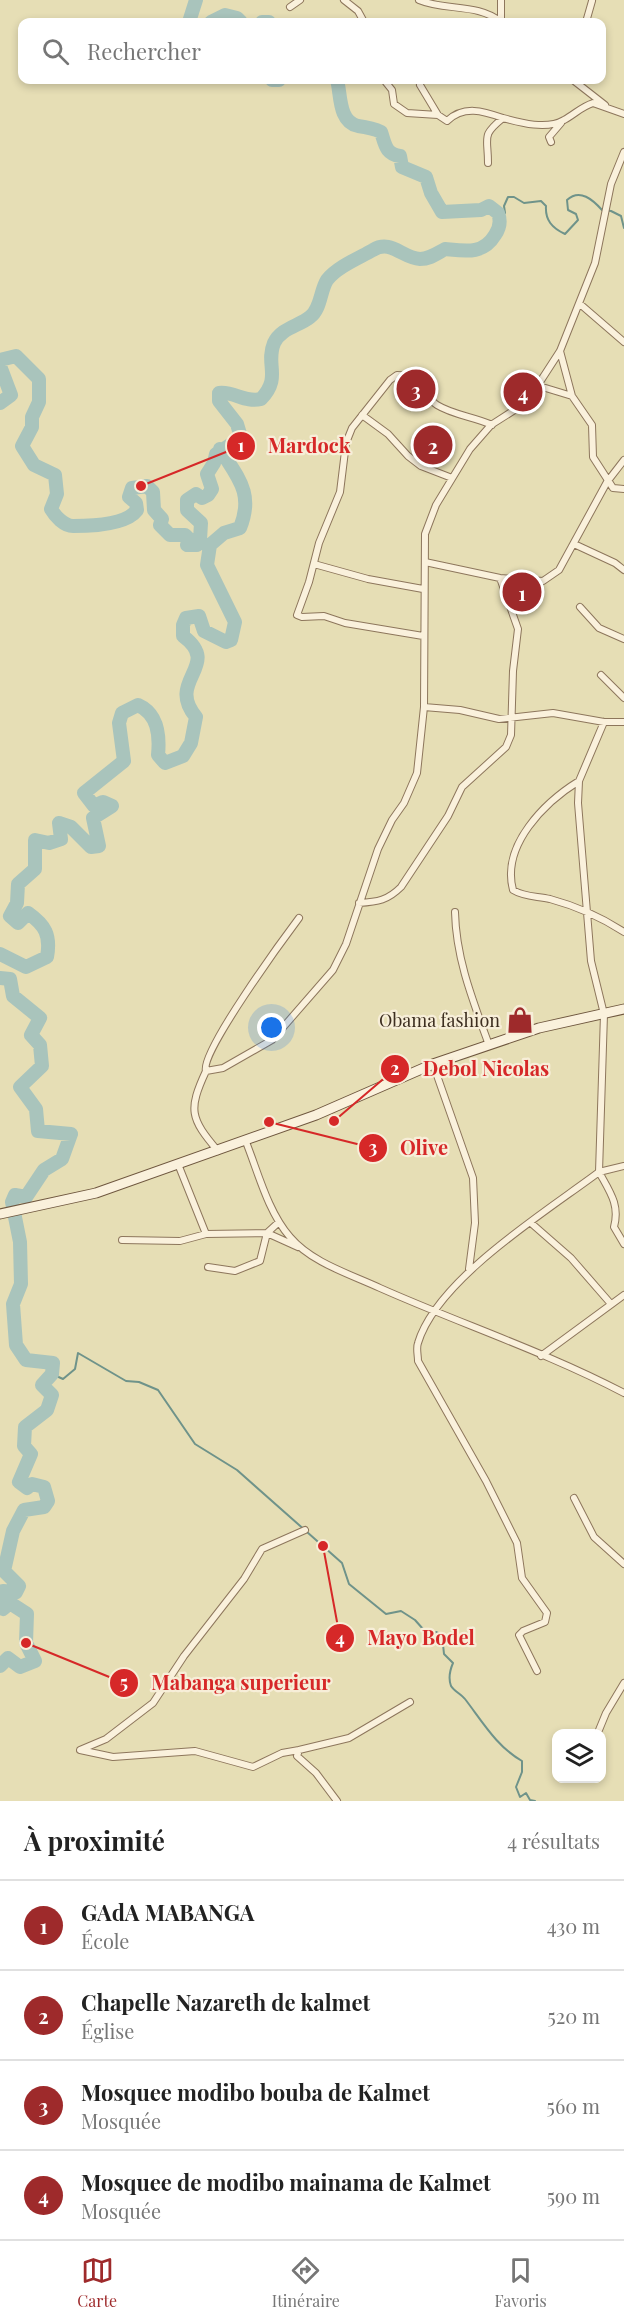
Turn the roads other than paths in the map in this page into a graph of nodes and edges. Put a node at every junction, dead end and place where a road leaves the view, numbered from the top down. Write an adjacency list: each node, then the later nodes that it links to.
1 (300, 0): 7 (street)
2 (344, 0): 9 (street)
3 (419, 0): 8 (street)
4 (445, 0): 8 (street)
5 (501, 0): 11 (street)
6 (592, 1): 12 (street)
7 (290, 7)
8 (435, 7): 10 (street)
9 (362, 18)
10 (494, 18)
11 (501, 18)
12 (587, 18)
13 (387, 84): 18 (street)
14 (578, 84): 16 (street)
15 (420, 85): 18 (street)
16 (609, 109): 17 (street); 20 (street)
17 (624, 114)
18 (438, 115): 19 (street)
19 (503, 118): 20 (street); 23 (street)
20 (562, 122): 21 (street)
21 (551, 142)
22 (624, 152): 24 (street)
23 (488, 163)
24 (580, 304): 25 (street); 26 (street)
25 (624, 342)
26 (560, 351): 27 (street); 28 (street)
27 (538, 386): 28 (street); 30 (street)
28 (572, 396): 33 (street)
29 (362, 415): 30 (street); 32 (street); 37 (street)
30 (492, 425): 32 (street)
31 (624, 460): 33 (street)
32 (452, 478): 36 (street)
33 (607, 482): 34 (street); 35 (street)
34 (624, 489)
35 (574, 544): 38 (street); 39 (street)
36 (425, 562): 39 (street); 40 (street)
37 (314, 564): 40 (street); 42 (street)
38 (624, 570)
39 (500, 578): 47 (street)
40 (423, 590): 42 (street)
41 (580, 607): 43 (street)
42 (423, 636): 46 (street)
43 (624, 639)
44 (601, 675): 45 (street)
45 (624, 698)
46 (424, 707): 47 (street); 51 (street)
47 (512, 718): 48 (street); 51 (street)
48 (604, 722): 49 (street); 50 (street)
49 (624, 722)
50 (579, 781): 52 (street); 52 (street)
51 (359, 903): 60 (street)
52 (586, 911): 55 (street); 57 (street)
53 (455, 912): 58 (street)
54 (299, 918): 60 (street)
55 (624, 932)
56 (624, 1009): 57 (street)
57 (604, 1014): 58 (street); 65 (street)
58 (489, 1045): 59 (street)
59 (433, 1064): 61 (street); 75 (street)
60 (206, 1071): 62 (street)
61 (246, 1142): 62 (street); 67 (street)
62 (218, 1151): 63 (street)
63 (178, 1164): 66 (street); 70 (street)
64 (624, 1166): 65 (street)
65 (599, 1172): 68 (street); 72 (street)
66 (8, 1212)
67 (279, 1222): 69 (street); 73 (street)
68 (531, 1224): 75 (street); 77 (street)
69 (267, 1233): 70 (street); 73 (street); 74 (street)
70 (206, 1234): 71 (street)
71 (122, 1240)
72 (624, 1244)
73 (301, 1249): 78 (street)
74 (208, 1267)
75 (468, 1270): 78 (street)
76 (624, 1295): 77 (street)
77 (611, 1304): 79 (street)
78 (435, 1312): 79 (street); 84 (street)
79 (541, 1356): 80 (street)
80 (624, 1393)
81 (574, 1498): 83 (street)
82 (304, 1530): 89 (street)
83 (624, 1564)
84 (537, 1671)
85 (624, 1683): 86 (street)
86 (621, 1694): 88 (street)
87 (410, 1702): 89 (street)
88 (600, 1729)
89 (299, 1750): 90 (street)
90 (337, 1801)

